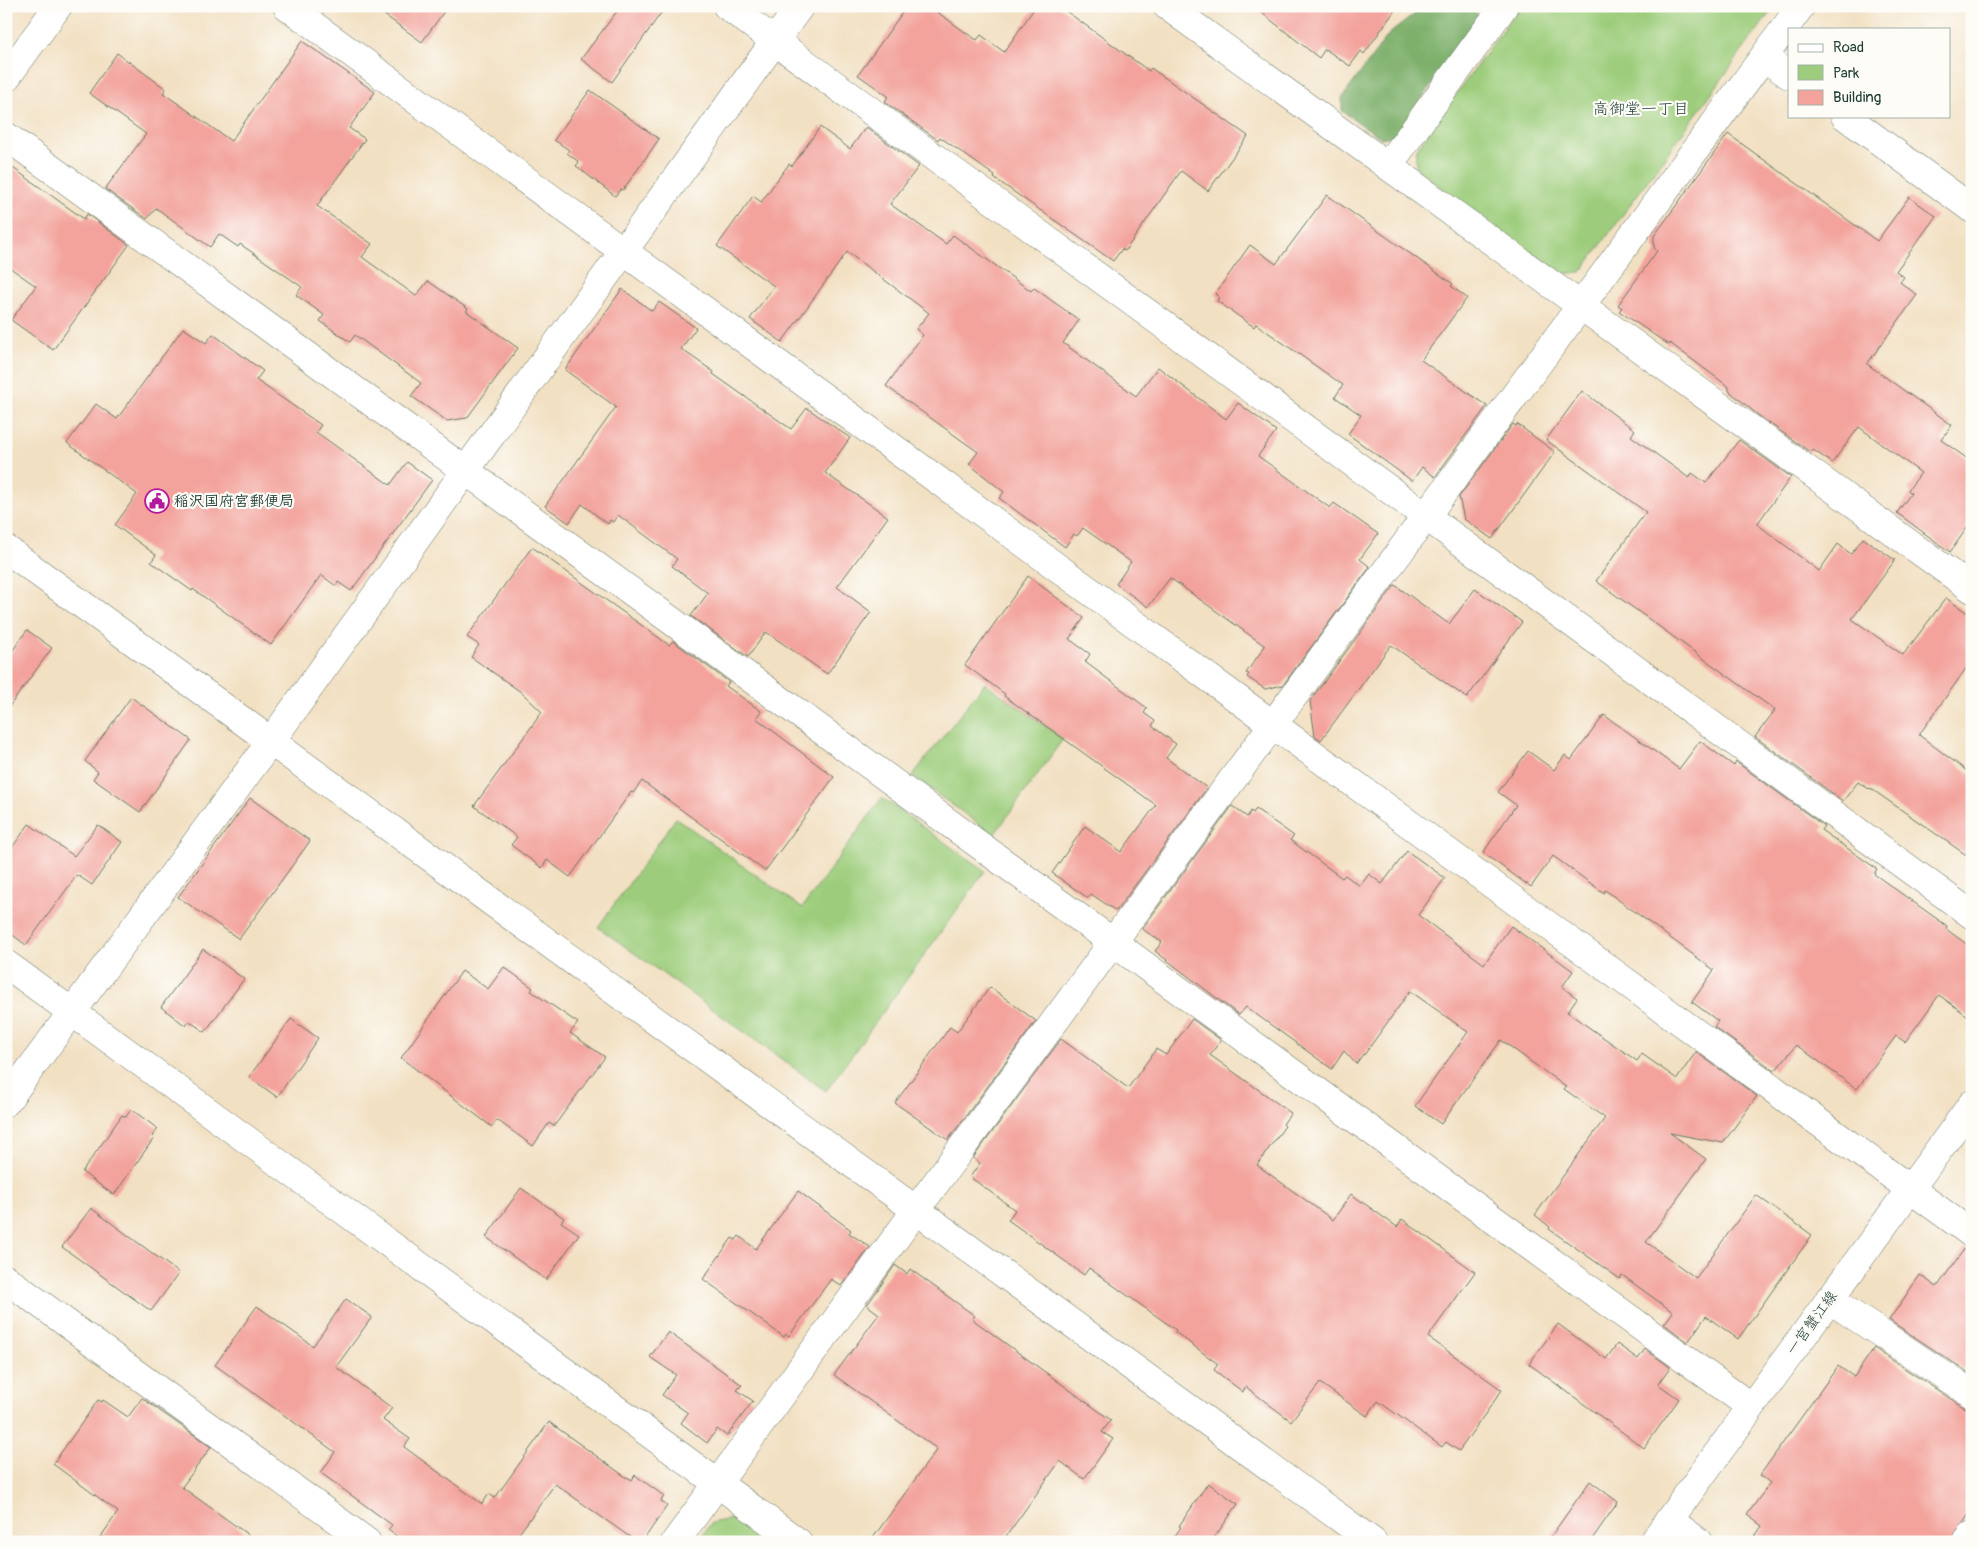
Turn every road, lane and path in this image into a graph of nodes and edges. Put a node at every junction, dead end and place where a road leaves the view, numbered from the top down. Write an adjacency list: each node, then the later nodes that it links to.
1 (58, 6): 11 (street)
2 (287, 6): 16 (street)
3 (727, 6): 8 (street)
4 (800, 6): 8 (street)
5 (1167, 6): 14 (street)
6 (1504, 6): 14 (street)
7 (1801, 6): 9 (street)
8 (775, 42): 16 (street); 19 (street)
9 (1765, 58): 10 (street); 17 (street)
10 (1788, 74)
11 (6, 78)
12 (1848, 118): 15 (street)
13 (6, 136): 18 (street)
14 (1388, 166): 17 (street)
15 (1972, 209)
16 (624, 251): 18 (street); 22 (street)
17 (1582, 307): 19 (street); 21 (street)
18 (466, 471): 23 (street); 25 (street)
19 (1427, 517): 22 (street); 24 (street)
20 (6, 549): 23 (street)
21 (1972, 589)
22 (1274, 725): 25 (street); 30 (street)
23 (271, 741): 27 (street); 31 (street)
24 (1972, 915)
25 (1113, 943): 31 (street); 36 (street)
26 (6, 964): 27 (street)
27 (72, 1012): 28 (street); 37 (street)
28 (6, 1102)
29 (1972, 1104): 30 (street, 一宮蟹江線)
30 (1910, 1189): 32 (street); 34 (street, 一宮蟹江線)
31 (916, 1210): 37 (street); 43 (street)
32 (1972, 1234)
33 (6, 1279): 40 (street)
34 (1829, 1299): 35 (street); 36 (street, 一宮蟹江線)
35 (1972, 1394)
36 (1751, 1407): 38 (street, 一宮蟹江線)
37 (718, 1483): 41 (street); 42 (street)
38 (1669, 1520): 44 (street, 一宮蟹江線); 45 (street)
39 (1972, 1535): 46 (street)
40 (367, 1542)
41 (675, 1542)
42 (798, 1542)
43 (1372, 1542)
44 (1653, 1542)
45 (1699, 1542)
46 (1967, 1542)

